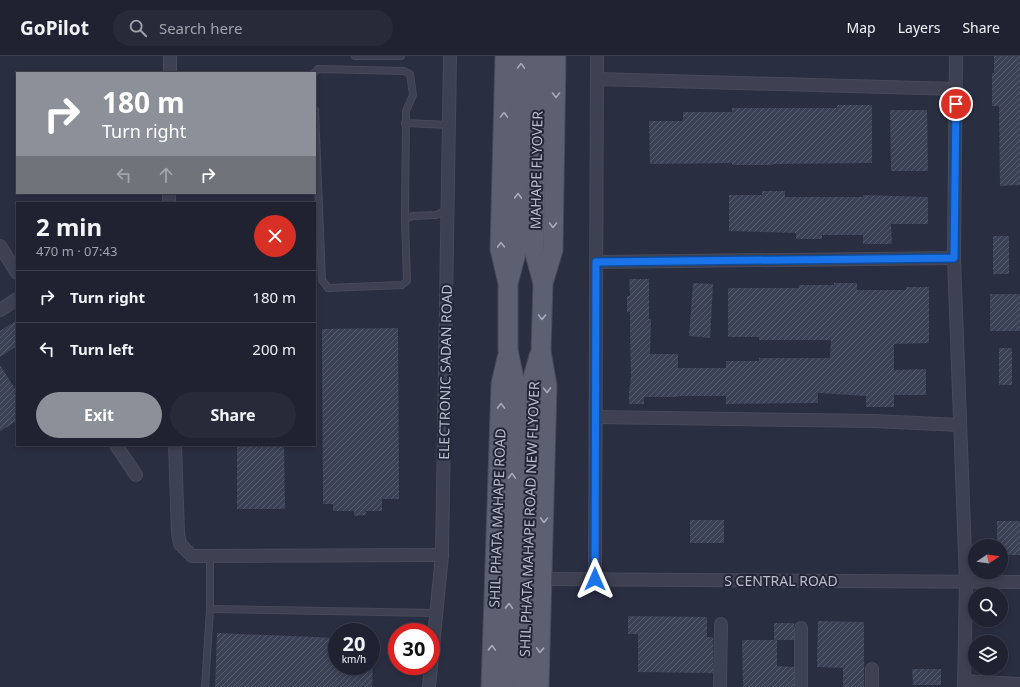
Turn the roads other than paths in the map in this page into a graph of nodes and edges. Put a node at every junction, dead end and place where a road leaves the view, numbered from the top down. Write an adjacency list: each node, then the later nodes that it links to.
1 (170, 56): 11 (street)
2 (355, 56): 3 (lane)
3 (401, 56)
4 (450, 56): 16 (street, ELECTRONIC SADAN ROAD)
5 (505, 56): 25 (main road, one-way to 5)
6 (521, 56): 21 (main road, MAHAPE FLYOVER, one-way to 6)
7 (538, 56): 21 (main road, MAHAPE FLYOVER)
8 (556, 56): 26 (main road, one-way to 26)
9 (597, 56): 13 (street)
10 (956, 56): 14 (street)
11 (170, 72)
12 (315, 72): 15 (lane)
13 (597, 79): 14 (street); 23 (street)
14 (956, 89): 22 (street)
15 (406, 123): 16 (lane); 19 (lane)
16 (449, 125): 18 (street, ELECTRONIC SADAN ROAD)
17 (316, 134): 19 (lane)
18 (448, 210): 19 (lane); 37 (street, ELECTRONIC SADAN ROAD)
19 (405, 219)
20 (0, 246): 24 (street)
21 (526, 249): 25 (main road, MAHAPE FLYOVER); 26 (main road, MAHAPE FLYOVER)
22 (954, 258): 23 (street); 33 (street)
23 (596, 262): 32 (street)
24 (16, 271)
25 (508, 283): 29 (main road)
26 (543, 283): 30 (main road, one-way to 30)
27 (16, 300): 28 (street)
28 (0, 310)
29 (508, 350): 31 (main road, SHIL PHATA MAHAPE ROAD NEW FLYOVER); 52 (main road, SHIL PHATA MAHAPE ROAD, one-way to 29)
30 (541, 351): 31 (main road, SHIL PHATA MAHAPE ROAD NEW FLYOVER); 39 (main road, one-way to 39)
31 (523, 385): 53 (main road, SHIL PHATA MAHAPE ROAD NEW FLYOVER, one-way to 31); 54 (main road, SHIL PHATA MAHAPE ROAD NEW FLYOVER)
32 (596, 417): 33 (street); 40 (street)
33 (960, 425): 41 (street)
34 (117, 446): 36 (street)
35 (175, 446): 38 (street)
36 (136, 475)
37 (442, 555): 38 (street); 44 (street, ELECTRONIC SADAN ROAD)
38 (210, 556): 43 (lane)
39 (542, 579): 40 (street, S CENTRAL ROAD); 55 (main road, one-way to 55)
40 (595, 579): 41 (street, S CENTRAL ROAD)
41 (966, 582): 42 (street, S CENTRAL ROAD); 48 (street)
42 (1020, 582)
43 (210, 609): 44 (lane); 50 (lane)
44 (437, 613): 51 (street, ELECTRONIC SADAN ROAD)
45 (721, 624): 56 (street)
46 (801, 628): 57 (street)
47 (872, 669): 58 (street)
48 (964, 684): 49 (street)
49 (1020, 684)
50 (205, 687)
51 (429, 687)
52 (491, 687)
53 (506, 687)
54 (522, 687)
55 (539, 687)
56 (720, 687)
57 (801, 687)
58 (872, 687)

